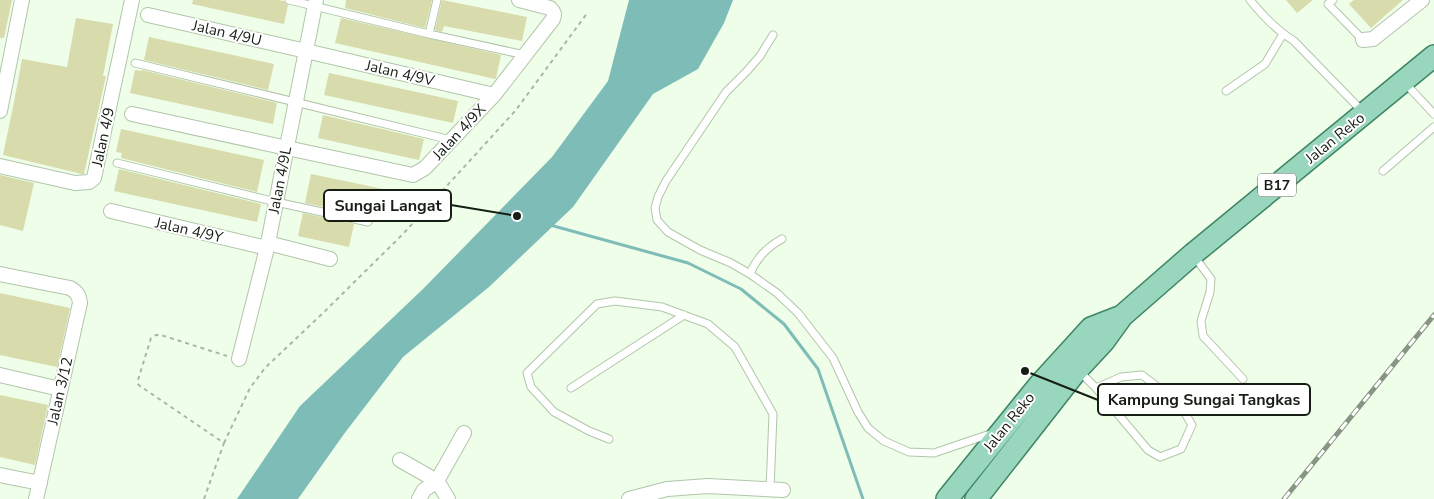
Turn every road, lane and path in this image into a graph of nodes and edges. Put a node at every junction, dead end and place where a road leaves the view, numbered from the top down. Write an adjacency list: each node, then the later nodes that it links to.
1 (22, 0): 16 (street)
2 (132, 0): 33 (street, Jalan 4/9)
3 (289, 0): 9 (lane)
4 (437, 0): 12 (lane)
5 (519, 0): 18 (street, Jalan 4/9X)
6 (1250, 0): 13 (lane)
7 (1333, 0): 15 (lane)
8 (1422, 0): 15 (street)
9 (315, 3): 12 (lane); 17 (street, Jalan 4/9L)
10 (588, 12): 56 (path)
11 (148, 16): 17 (street, Jalan 4/9U)
12 (429, 34): 18 (lane)
13 (1283, 34): 22 (lane); 27 (lane)
14 (773, 35): 43 (lane)
15 (1363, 40)
16 (6, 47): 25 (street)
17 (306, 51): 23 (street, Jalan 4/9V); 24 (street, Jalan 4/9L)
18 (527, 55): 23 (street, Jalan 4/9X)
19 (1434, 56): 21 (main road, Jalan Reko / B17)
20 (135, 63): 24 (lane)
21 (1403, 81): 27 (main road, Jalan Reko / B17); 28 (lane)
22 (1226, 91)
23 (494, 95): 30 (street, Jalan 4/9X)
24 (296, 103): 30 (lane); 31 (street, Jalan 4/9L)
25 (0, 111)
26 (132, 114): 31 (street)
27 (1364, 114): 40 (main road, Jalan Reko / B17)
28 (1434, 114)
29 (1434, 127): 34 (lane)
30 (452, 140): 31 (street, Jalan 4/9X)
31 (286, 148): 35 (street, Jalan 4/9L)
32 (117, 163): 35 (lane)
33 (0, 166)
34 (1383, 171)
35 (276, 202): 37 (lane); 39 (street, Jalan 4/9L)
36 (111, 211): 39 (street, Jalan 4/9Y)
37 (368, 222)
38 (782, 239): 43 (lane)
39 (267, 245): 41 (street, Jalan 4/9Y); 46 (street, Jalan 4/9L)
40 (1193, 254): 45 (main road, Jalan Reko / B17); 49 (lane)
41 (330, 259)
42 (0, 274): 52 (street, Jalan 3/12)
43 (750, 274): 53 (lane)
44 (684, 315): 50 (lane); 55 (lane); 61 (lane)
45 (1122, 316): 47 (main road, Jalan Reko / B17); 53 (main road, Jalan Reko / B17)
46 (238, 359): 56 (path)
47 (1078, 370): 51 (lane); 68 (main road, Jalan Reko / B17)
48 (0, 375): 52 (street)
49 (1243, 378)
50 (571, 388)
51 (1096, 388): 51 (lane)
52 (60, 389): 60 (street, Jalan 3/12)
53 (1002, 430): 67 (main road, Jalan Reko / B17)
54 (464, 433): 59 (street)
55 (609, 439)
56 (224, 443): 63 (path)
57 (400, 460): 59 (street)
58 (0, 475): 60 (street)
59 (437, 481): 64 (street); 65 (street)
60 (40, 484): 62 (street, Jalan 3/12)
61 (777, 490): 66 (street)
62 (36, 499)
63 (204, 499)
64 (419, 499)
65 (448, 499)
66 (629, 499)
67 (947, 499)
68 (976, 499)

